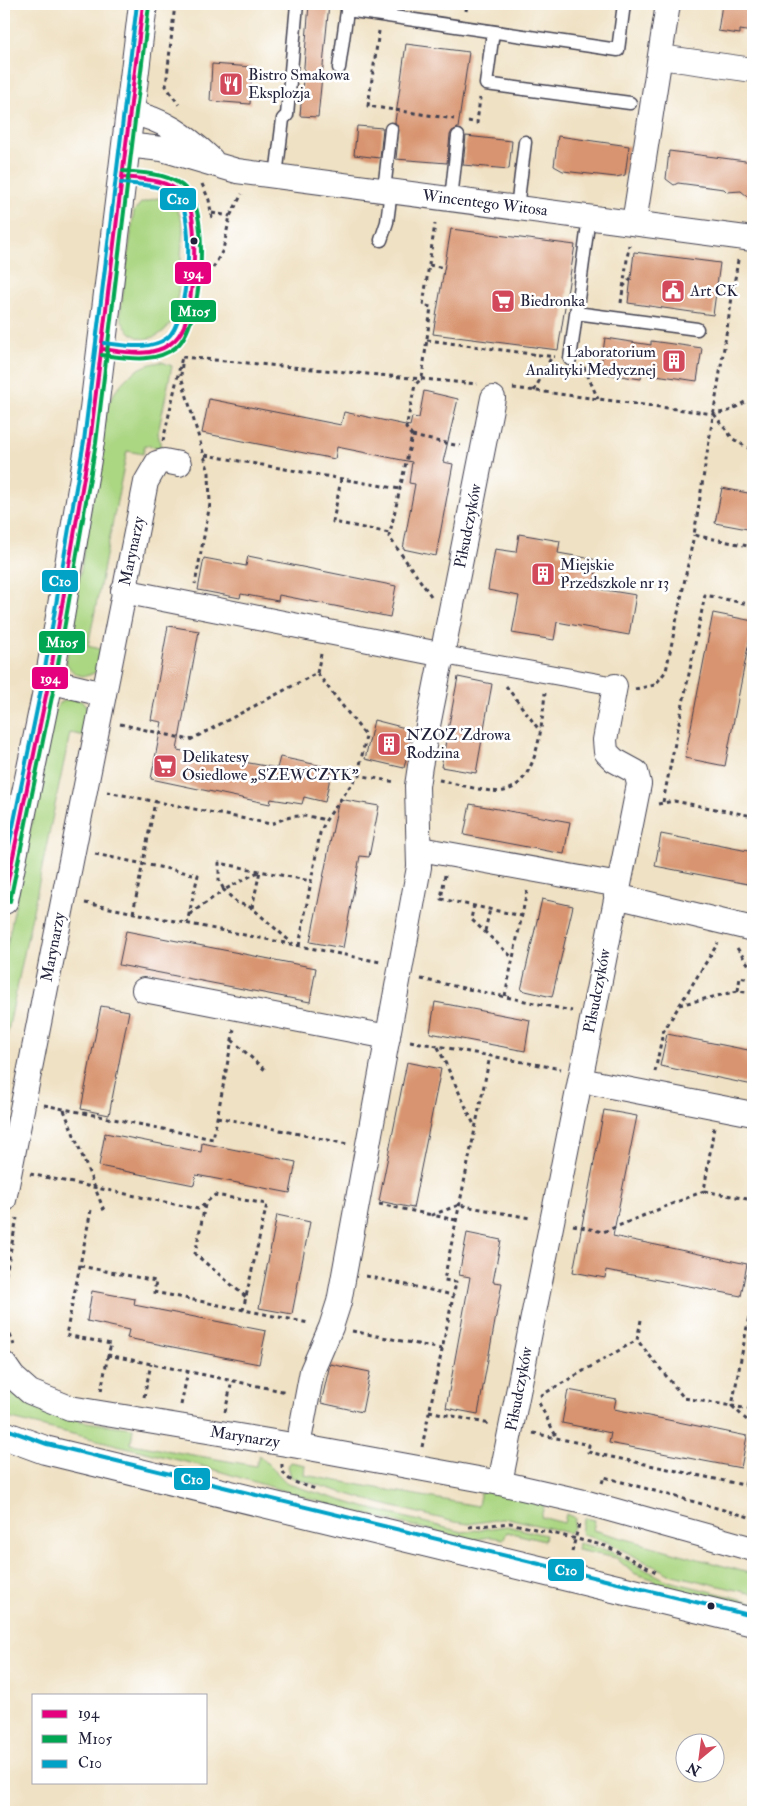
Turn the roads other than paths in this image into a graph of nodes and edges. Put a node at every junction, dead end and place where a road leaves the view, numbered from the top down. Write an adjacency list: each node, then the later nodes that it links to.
1 (143, 4): 11 (street)
2 (297, 4): 17 (lane)
3 (624, 4): 6 (lane)
4 (668, 4): 7 (street)
5 (347, 7): 6 (lane); 8 (lane)
6 (493, 32): 10 (lane)
7 (660, 57): 9 (street); 23 (street)
8 (339, 68)
9 (753, 70)
10 (630, 103)
11 (130, 113): 15 (street); 16 (street, Wincentego Witosa)
12 (391, 129): 19 (lane)
13 (458, 136): 20 (lane)
14 (525, 142): 21 (lane)
15 (126, 145): 16 (street, Wincentego Witosa); 18 (street)
16 (218, 165): 17 (street, Wincentego Witosa)
17 (276, 176): 19 (street, Wincentego Witosa)
18 (122, 177): 28 (street); 28 (lane)
19 (388, 191): 20 (street, Wincentego Witosa); 25 (lane)
20 (451, 199): 21 (street, Wincentego Witosa)
21 (517, 208): 22 (street, Wincentego Witosa)
22 (589, 217): 23 (street, Wincentego Witosa); 26 (lane)
23 (632, 233): 24 (street, Wincentego Witosa)
24 (748, 238)
25 (381, 240)
26 (576, 313): 27 (lane); 29 (lane)
27 (697, 329)
28 (103, 349): 34 (street)
29 (570, 359)
30 (495, 390): 33 (street, Piłsudczyków)
31 (171, 463): 32 (street, Marynarzy)
32 (123, 591): 33 (street); 36 (street, Marynarzy)
33 (444, 655): 35 (street); 37 (street, Piłsudczyków)
34 (49, 681): 36 (street); 39 (street)
35 (615, 686): 38 (street, Piłsudczyków)
36 (103, 694): 45 (street, Marynarzy)
37 (420, 849): 38 (street); 42 (street, Piłsudczyków)
38 (617, 890): 40 (street); 43 (street, Piłsudczyków)
39 (4, 900)
40 (753, 930)
41 (144, 990): 42 (street)
42 (388, 1037): 49 (street, Piłsudczyków)
43 (580, 1080): 44 (street); 51 (street, Piłsudczyków)
44 (753, 1114)
45 (4, 1200)
46 (9, 1356): 49 (street, Marynarzy)
47 (4, 1436): 50 (street)
48 (4, 1445): 50 (street)
49 (292, 1445): 51 (street, Marynarzy)
50 (45, 1450): 53 (street)
51 (500, 1484): 52 (street, Marynarzy)
52 (753, 1549)
53 (753, 1622)

